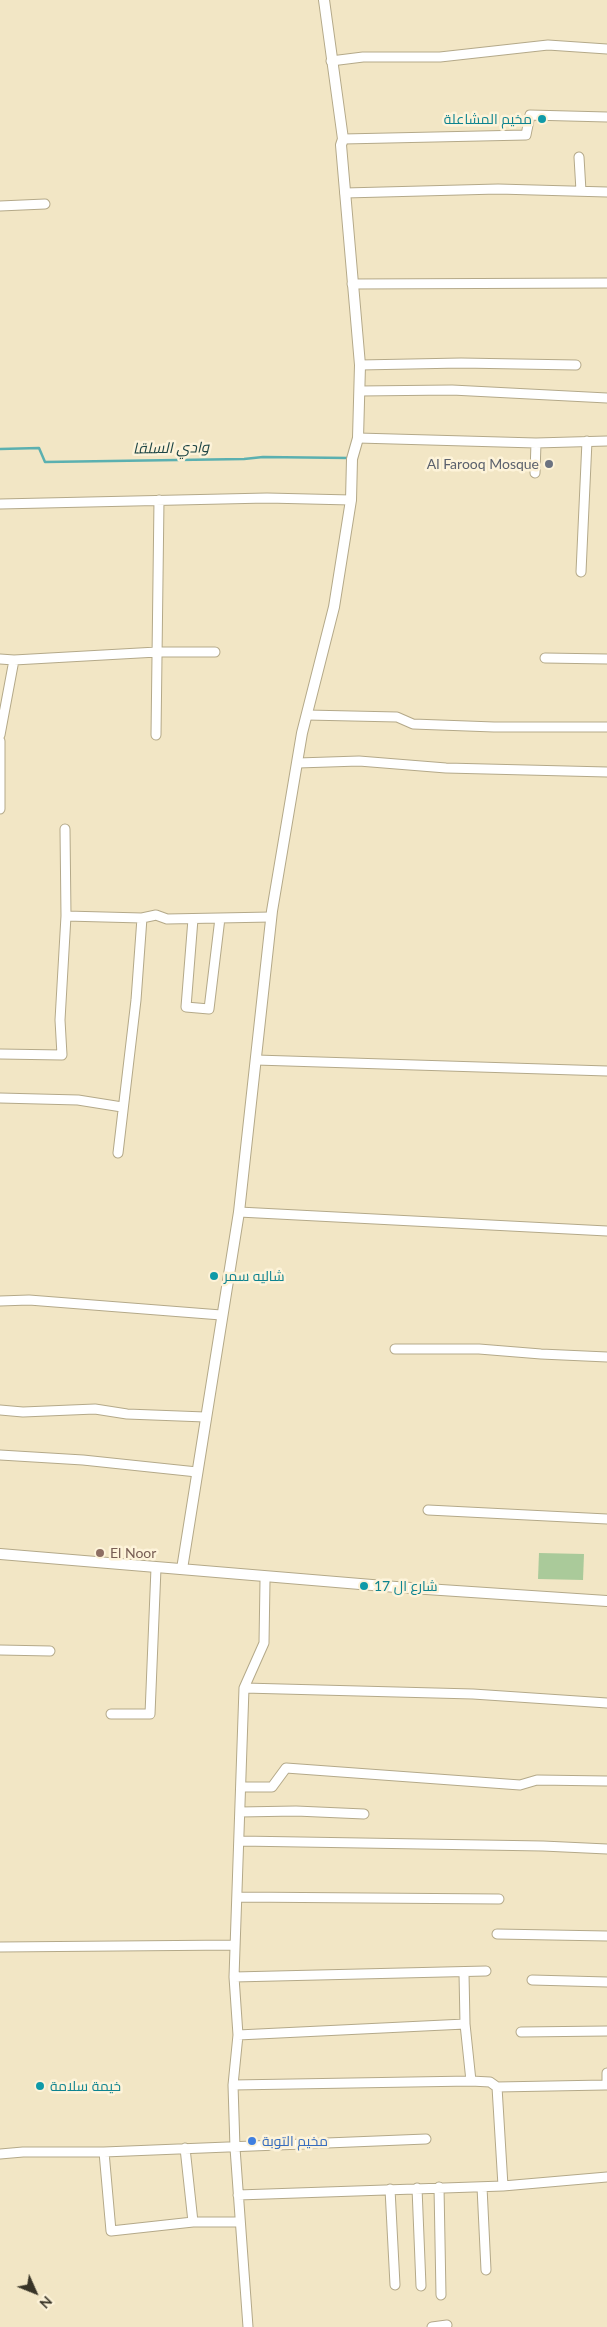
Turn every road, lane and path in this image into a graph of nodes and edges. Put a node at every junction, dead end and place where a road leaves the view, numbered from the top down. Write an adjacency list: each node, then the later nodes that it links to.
1 (324, 0): 3 (street)
2 (607, 49): 3 (street)
3 (330, 61): 5 (street)
4 (607, 117): 5 (street)
5 (343, 139): 9 (street)
6 (579, 157): 7 (street)
7 (581, 191): 8 (street); 9 (street)
8 (607, 192)
9 (345, 193): 13 (street)
10 (45, 204): 11 (street)
11 (0, 206)
12 (607, 283): 13 (street)
13 (352, 284): 14 (street)
14 (360, 365): 15 (street); 16 (street)
15 (576, 365)
16 (360, 391): 17 (street); 18 (street)
17 (607, 398)
18 (358, 438): 21 (street); 24 (street)
19 (607, 441): 20 (street)
20 (587, 442): 21 (street); 26 (street)
21 (536, 443): 22 (street)
22 (535, 473)
23 (159, 500): 24 (street); 25 (street); 27 (street)
24 (351, 500): 33 (street)
25 (0, 504)
26 (581, 572)
27 (157, 652): 28 (street); 32 (street); 36 (street)
28 (215, 652)
29 (546, 658): 31 (street)
30 (0, 659): 32 (street)
31 (607, 659)
32 (14, 660): 35 (street)
33 (307, 715): 34 (street); 38 (street)
34 (607, 727)
35 (0, 735)
36 (156, 735)
37 (0, 741): 40 (street)
38 (298, 763): 39 (street); 45 (street)
39 (607, 772)
40 (0, 809)
41 (65, 829): 42 (street)
42 (66, 916): 43 (street); 47 (street)
43 (142, 918): 46 (street); 51 (street)
44 (220, 918): 45 (street); 46 (street); 46 (street)
45 (271, 918): 48 (street)
46 (193, 919)
47 (0, 1054)
48 (256, 1060): 49 (street); 53 (street)
49 (607, 1071)
50 (0, 1098): 51 (street)
51 (122, 1107): 52 (street)
52 (118, 1154)
53 (238, 1212): 54 (street); 56 (street)
54 (607, 1231)
55 (0, 1301): 56 (street)
56 (220, 1315): 60 (street)
57 (395, 1349): 58 (street)
58 (607, 1357)
59 (0, 1410): 60 (street)
60 (205, 1417): 62 (street)
61 (0, 1456): 62 (street)
62 (197, 1472): 67 (street)
63 (428, 1510): 64 (street)
64 (607, 1519)
65 (0, 1554): 66 (street)
66 (156, 1568): 67 (street); 74 (street)
67 (182, 1569): 69 (street)
68 (265, 1581): 72 (street)
69 (607, 1601)
70 (0, 1650): 71 (street)
71 (50, 1652)
72 (244, 1688): 73 (street); 76 (street)
73 (607, 1703)
74 (111, 1714)
75 (606, 1781): 76 (street)
76 (241, 1787): 77 (street)
77 (240, 1812): 78 (street); 79 (street)
78 (364, 1814)
79 (240, 1841): 80 (street); 81 (street)
80 (607, 1849)
81 (237, 1897): 82 (street); 85 (street)
82 (499, 1899)
83 (496, 1934): 84 (street)
84 (607, 1936)
85 (235, 1945): 86 (street); 89 (street)
86 (0, 1946)
87 (486, 1971): 88 (street)
88 (464, 1973): 89 (street); 92 (street)
89 (234, 1977): 95 (street)
90 (532, 1980): 91 (street)
91 (607, 1982)
92 (465, 2024): 95 (street); 97 (street)
93 (607, 2031): 94 (street)
94 (521, 2032)
95 (238, 2035): 98 (street)
96 (607, 2072): 99 (street)
97 (471, 2081): 98 (street); 100 (street)
98 (233, 2085): 103 (street)
99 (606, 2085): 100 (street)
100 (497, 2087): 107 (street)
101 (426, 2139): 103 (street)
102 (185, 2148): 103 (street); 104 (street); 113 (street)
103 (235, 2148): 112 (street)
104 (104, 2152): 105 (street); 113 (street)
105 (0, 2154)
106 (607, 2177): 107 (street)
107 (503, 2186): 109 (street)
108 (439, 2187): 109 (street); 110 (street); 118 (street)
109 (482, 2187): 115 (street)
110 (417, 2188): 111 (street); 117 (street)
111 (390, 2189): 112 (street); 116 (street)
112 (238, 2195): 114 (street)
113 (193, 2222): 114 (street)
114 (239, 2222): 120 (street)
115 (486, 2270)
116 (394, 2285)
117 (421, 2286)
118 (440, 2295)
119 (447, 2325): 121 (street)
120 (248, 2327)
121 (432, 2327)

